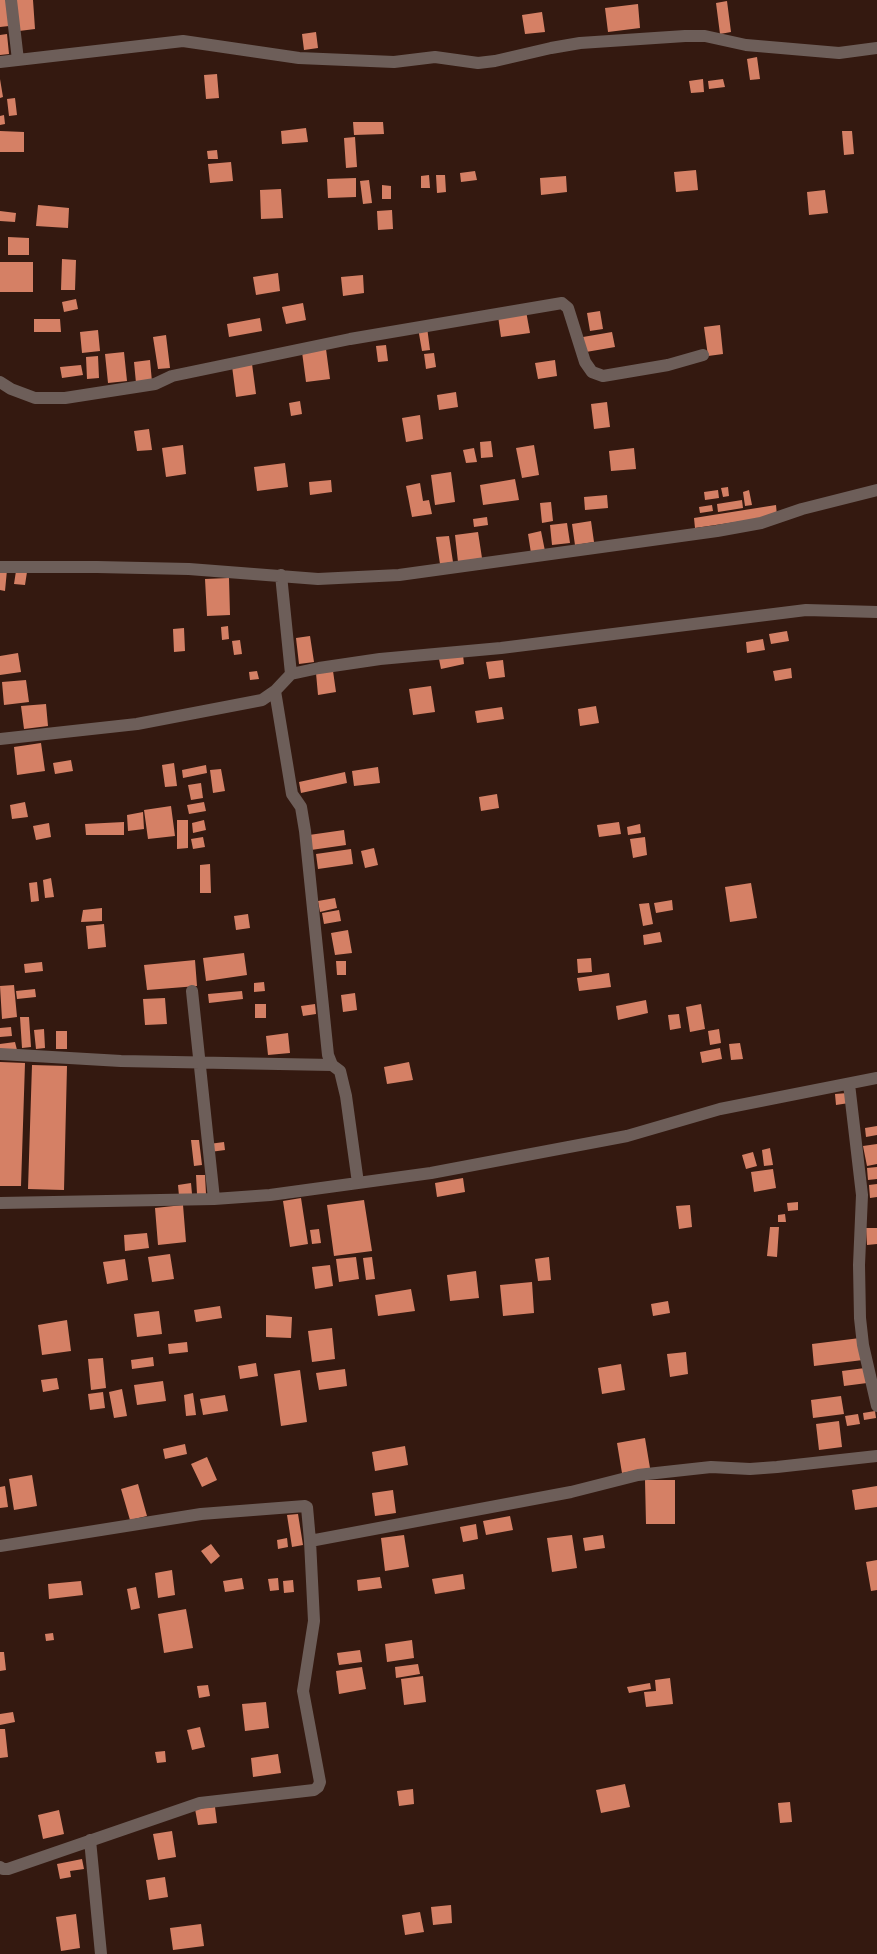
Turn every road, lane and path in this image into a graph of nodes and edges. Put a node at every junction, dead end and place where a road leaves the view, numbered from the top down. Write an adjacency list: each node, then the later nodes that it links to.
1 (11, 0): 3 (street)
2 (877, 48): 3 (street)
3 (18, 60): 4 (street)
4 (0, 62)
5 (703, 355): 6 (street)
6 (0, 382)
7 (877, 490): 9 (street)
8 (0, 567): 9 (street)
9 (281, 575): 11 (street)
10 (877, 612): 11 (street)
11 (291, 674): 12 (street)
12 (275, 691): 13 (street); 17 (street)
13 (0, 739)
14 (192, 991): 16 (street)
15 (0, 1054): 16 (street)
16 (199, 1062): 17 (street); 21 (street)
17 (332, 1065): 20 (street)
18 (877, 1078): 19 (street)
19 (849, 1084): 20 (street); 23 (street)
20 (358, 1183): 21 (street)
21 (214, 1199): 22 (street)
22 (0, 1203)
23 (877, 1406)
24 (877, 1456): 25 (street)
25 (310, 1541): 26 (street); 27 (street)
26 (0, 1546)
27 (90, 1840): 28 (street); 29 (street)
28 (0, 1867)
29 (101, 1954)

